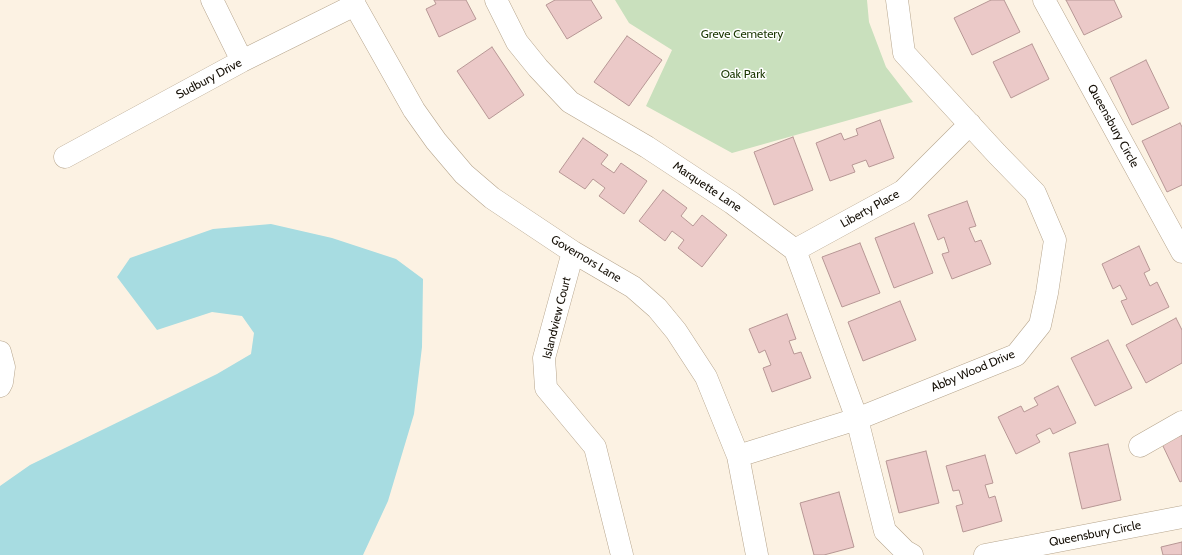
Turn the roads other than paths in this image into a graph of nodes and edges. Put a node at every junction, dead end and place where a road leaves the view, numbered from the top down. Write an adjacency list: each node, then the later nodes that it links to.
1 (212, 0): 6 (street)
2 (496, 0): 9 (street, Marquette Lane)
3 (897, 0): 7 (street, Abby Wood Drive)
4 (1044, 0): 11 (street, Queensbury Circle)
5 (353, 3): 6 (street, Sudbury Drive); 10 (street, Governors Lane)
6 (242, 61): 8 (street, Sudbury Drive)
7 (970, 124): 9 (street, Liberty Place); 14 (street, Abby Wood Drive)
8 (65, 157)
9 (795, 250): 14 (street)
10 (574, 252): 17 (street, Governors Lane); 19 (street, Islandview Court)
11 (1182, 252)
12 (0, 352): 13 (street)
13 (0, 386)
14 (857, 419): 17 (street, Abby Wood Drive); 21 (street)
15 (1182, 422): 16 (street)
16 (1140, 446)
17 (738, 456): 20 (street, Governors Lane)
18 (1182, 517): 22 (street, Queensbury Circle)
19 (622, 555)
20 (757, 555)
21 (912, 555)
22 (985, 555)

